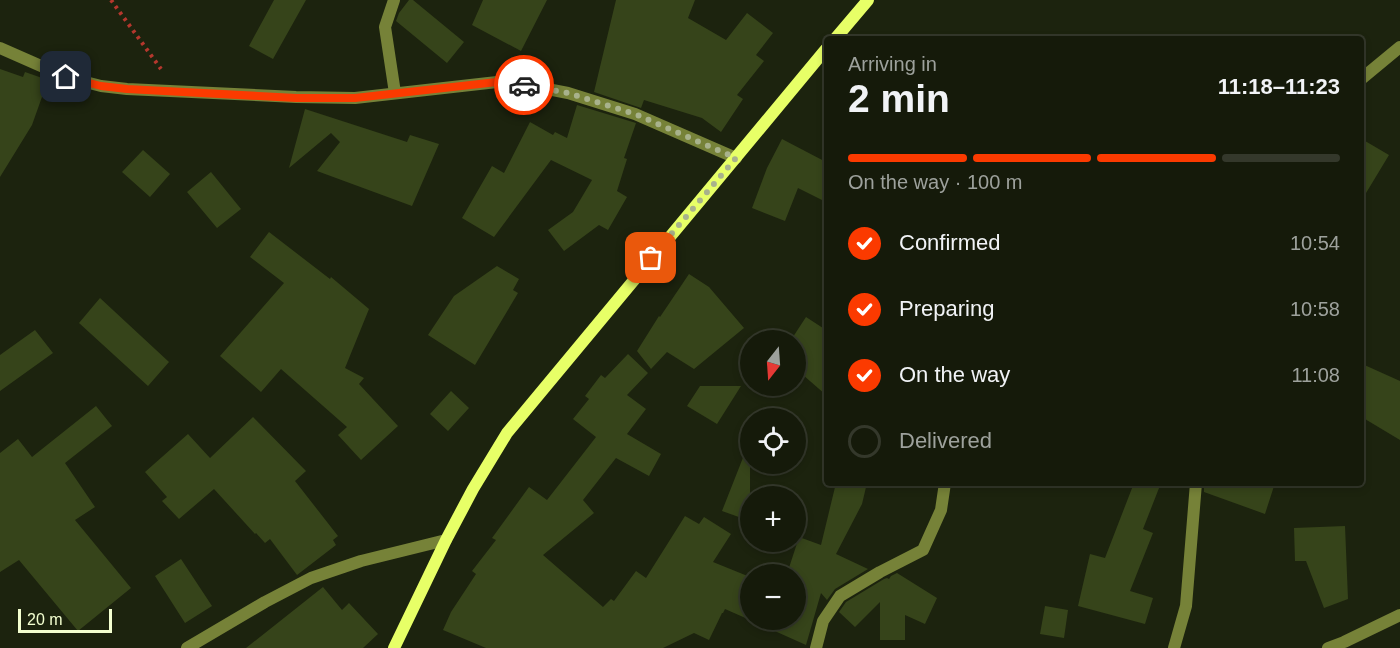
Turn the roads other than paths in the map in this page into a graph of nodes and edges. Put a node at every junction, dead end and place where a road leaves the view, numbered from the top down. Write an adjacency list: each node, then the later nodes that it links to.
1 (394, 0): 8 (street)
2 (868, 0): 3 (street)
3 (838, 36)
4 (1400, 47): 7 (street)
5 (0, 48): 8 (street)
6 (824, 51): 9 (street)
7 (1364, 77)
8 (394, 93): 9 (street)
9 (736, 158): 12 (street)
10 (945, 486): 16 (street)
11 (1196, 486): 17 (street)
12 (446, 540): 14 (street); 15 (street)
13 (1400, 615): 18 (street)
14 (187, 648)
15 (394, 648)
16 (816, 648)
17 (1174, 648)
18 (1328, 648)

